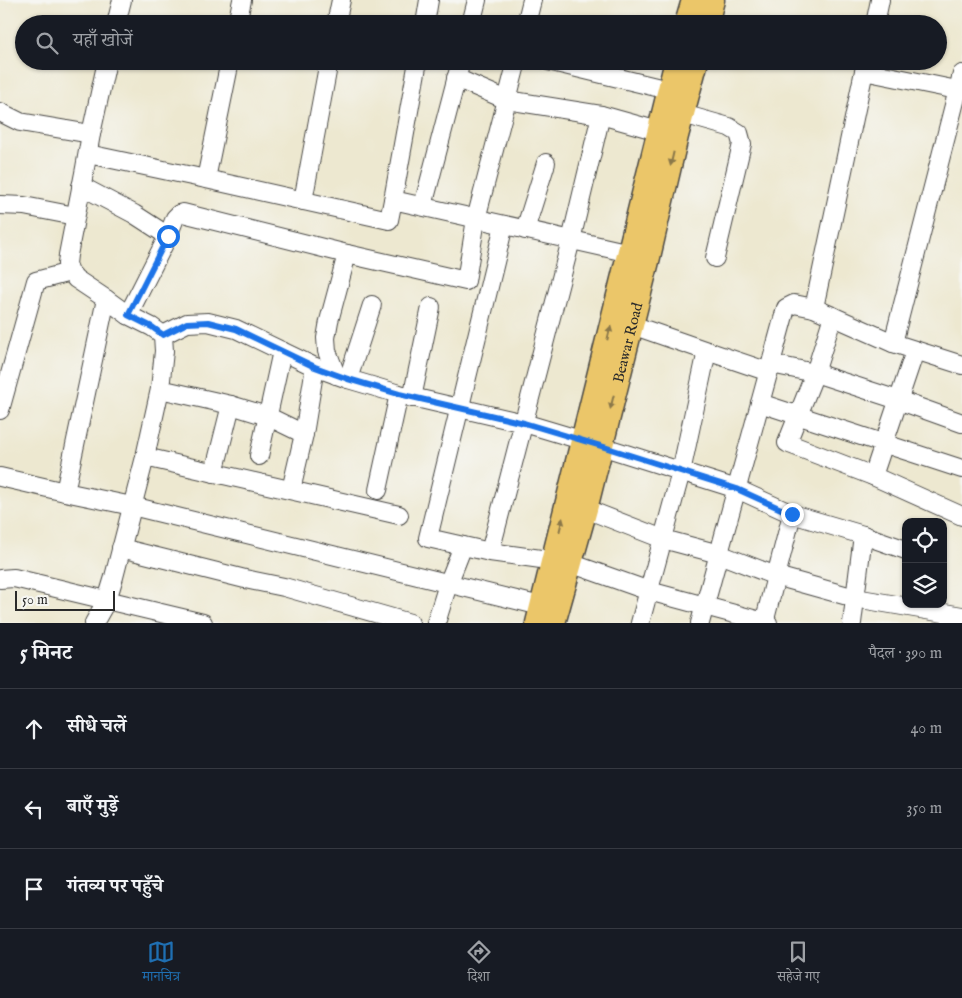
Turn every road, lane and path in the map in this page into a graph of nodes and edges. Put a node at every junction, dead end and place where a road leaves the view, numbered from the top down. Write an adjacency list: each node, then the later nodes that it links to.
1 (122, 0): 10 (street)
2 (242, 0): 11 (street)
3 (341, 0): 12 (street)
4 (429, 0): 13 (street)
5 (477, 0): 14 (street)
6 (532, 0): 15 (street)
7 (693, 0): 16 (main road)
8 (713, 0): 17 (main road)
9 (880, 0): 18 (street)
10 (118, 15)
11 (239, 15)
12 (338, 15)
13 (426, 15)
14 (473, 15)
15 (528, 15)
16 (689, 15)
17 (709, 15)
18 (876, 15)
19 (106, 70): 37 (street)
20 (228, 70): 40 (street)
21 (327, 70): 43 (street)
22 (416, 70): 42 (street)
23 (458, 70): 30 (street)
24 (515, 70): 32 (street)
25 (578, 70): 33 (street)
26 (677, 70): 33 (main road, Beawar Road)
27 (693, 70): 33 (main road, Beawar Road)
28 (864, 70): 59 (street)
29 (889, 70): 31 (street)
30 (456, 78): 32 (street); 45 (street)
31 (960, 82): 64 (street)
32 (507, 100): 35 (street); 47 (street)
33 (680, 100): 36 (main road, Beawar Road); 54 (street)
34 (3, 113): 37 (street)
35 (601, 115): 36 (street); 51 (street)
36 (668, 133): 53 (main road, Beawar Road)
37 (91, 134): 38 (street)
38 (88, 154): 40 (street); 41 (street)
39 (546, 163): 50 (street)
40 (206, 179): 43 (street)
41 (81, 186): 46 (street); 49 (street)
42 (394, 200): 43 (street); 45 (street)
43 (302, 201)
44 (0, 205): 46 (street)
45 (423, 206): 47 (street)
46 (75, 216): 55 (street)
47 (476, 218): 48 (street); 52 (street)
48 (504, 225): 50 (street); 78 (street)
49 (171, 228): 52 (street); 60 (street)
50 (525, 230): 51 (street)
51 (572, 240): 53 (street); 82 (street)
52 (347, 254): 71 (street)
53 (639, 255): 62 (main road, Beawar Road); 86 (main road, Beawar Road, one-way to 53)
54 (715, 258)
55 (70, 272): 56 (street); 68 (street)
56 (106, 298): 60 (street); 97 (street)
57 (372, 305): 71 (street)
58 (431, 307): 74 (street)
59 (814, 308): 61 (street); 70 (street)
60 (128, 315): 63 (street)
61 (833, 316): 64 (street); 72 (street)
62 (632, 325): 67 (street); 86 (main road, Beawar Road, one-way to 86)
63 (163, 335): 65 (street); 73 (street)
64 (893, 343): 66 (street)
65 (282, 351): 71 (street); 81 (street)
66 (915, 351): 69 (street); 75 (street)
67 (707, 352): 70 (street); 90 (street)
68 (7, 356): 79 (street)
69 (962, 365)
70 (770, 368): 72 (street); 76 (street)
71 (330, 373): 74 (street); 84 (street)
72 (815, 373): 75 (street); 80 (street)
73 (160, 389): 77 (street); 88 (street)
74 (405, 396): 78 (street); 96 (street)
75 (898, 400): 83 (street); 85 (street)
76 (760, 403): 80 (street); 94 (street)
77 (231, 405): 81 (street); 91 (street)
78 (459, 408): 82 (street); 105 (street)
79 (0, 410)
80 (798, 414): 85 (street); 93 (street)
81 (267, 416): 84 (street); 87 (street)
82 (524, 423): 86 (street); 108 (street)
83 (962, 423)
84 (304, 434): 95 (street)
85 (884, 442): 89 (street); 93 (street)
86 (592, 443): 90 (street); 99 (main road, Beawar Road); 110 (main road, Beawar Road, one-way to 86)
87 (259, 456)
88 (145, 457): 91 (street); 98 (street)
89 (962, 468)
90 (681, 472): 94 (street); 104 (street)
91 (214, 473): 95 (street)
92 (0, 476): 97 (street)
93 (873, 476): 102 (street)
94 (737, 489): 100 (street); 109 (street)
95 (291, 490): 101 (street)
96 (378, 490)
97 (65, 492): 98 (street)
98 (132, 506): 106 (street); 113 (street)
99 (586, 509): 104 (street); 110 (main road, Beawar Road)
100 (792, 514): 103 (street); 111 (street)
101 (399, 515)
102 (962, 516)
103 (863, 535): 107 (street); 115 (street)
104 (663, 540): 109 (street); 114 (street)
105 (463, 546): 108 (street); 113 (street)
106 (121, 548): 116 (street); 122 (street)
107 (902, 549)
108 (490, 552): 110 (street)
109 (719, 554): 111 (street); 117 (street)
110 (561, 562): 114 (street); 118 (main road, Beawar Road)
111 (776, 576): 115 (street); 125 (street)
112 (0, 580): 116 (street)
113 (448, 584): 118 (street); 123 (street)
114 (649, 591): 117 (street); 124 (street)
115 (855, 598): 119 (street); 126 (street)
116 (107, 600): 120 (street); 121 (street)
117 (702, 615): 125 (street)
118 (548, 616)
119 (962, 616)
120 (94, 623)
121 (203, 623)
122 (410, 623)
123 (436, 623)
124 (640, 623)
125 (765, 623)
126 (852, 623)

